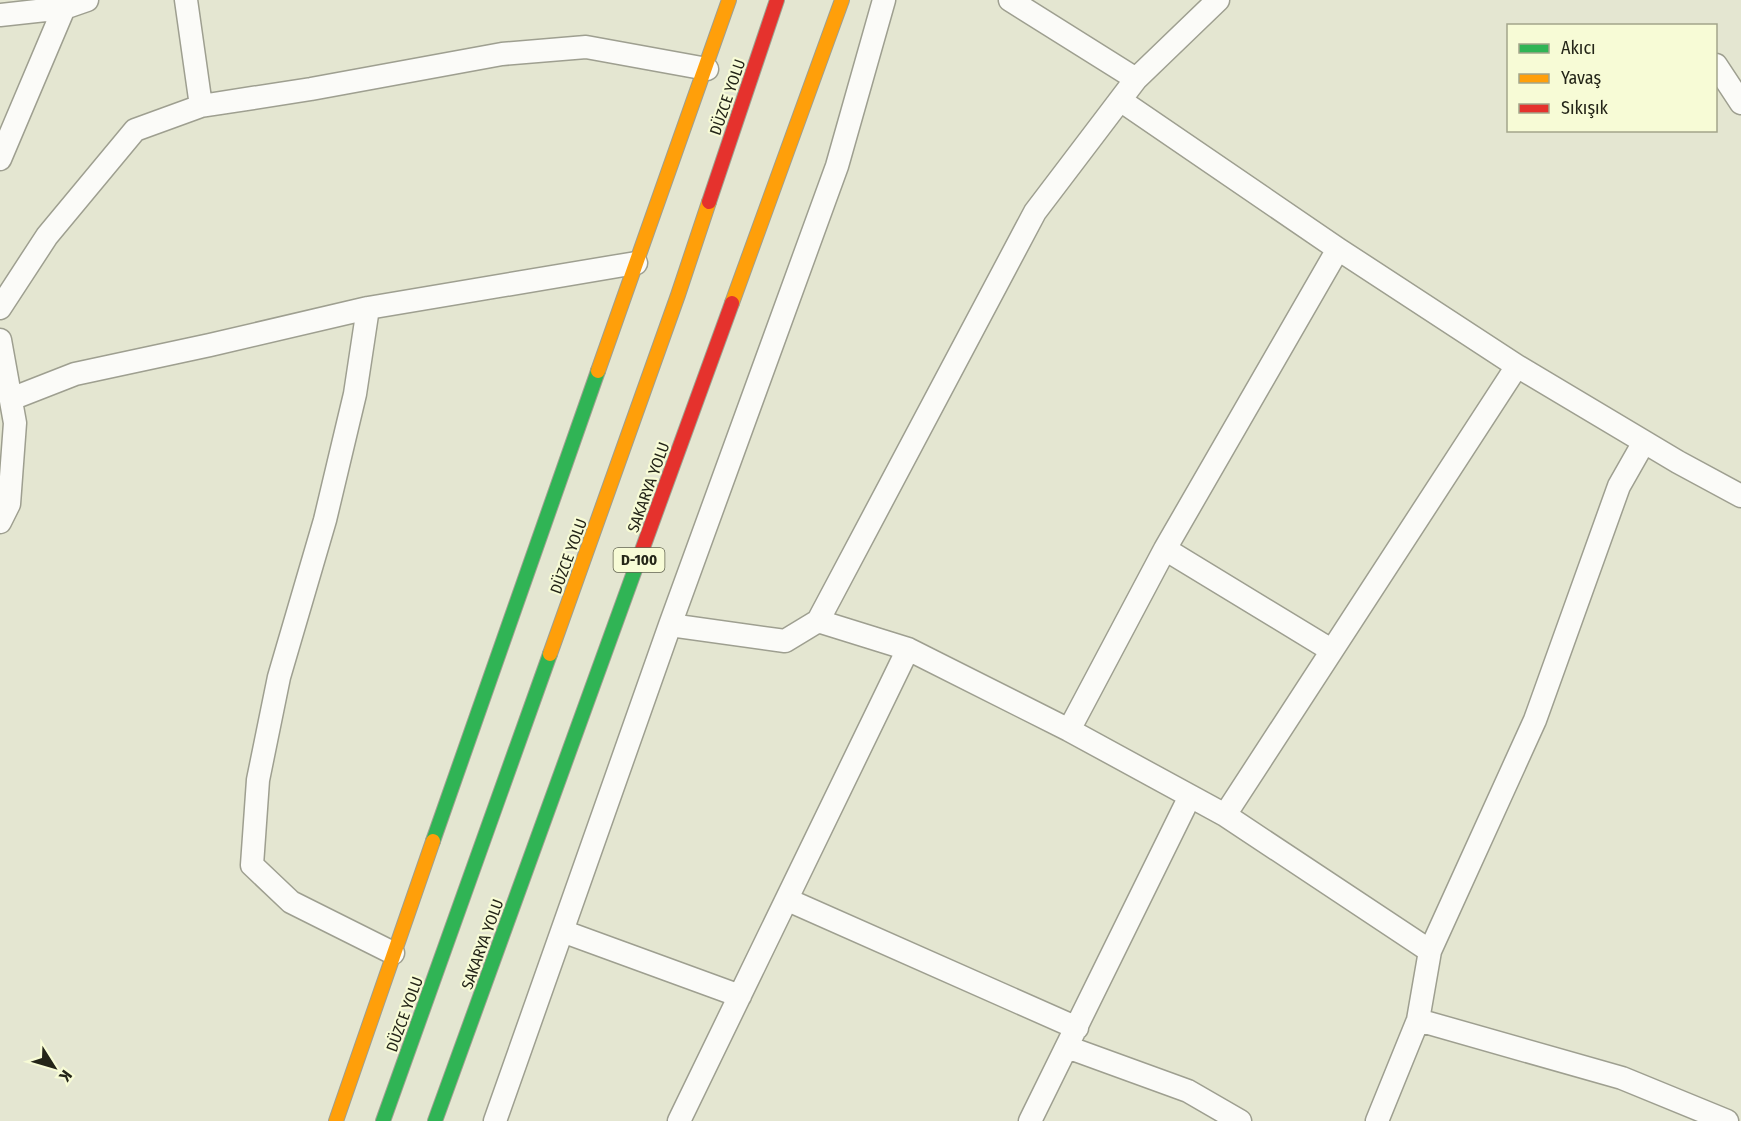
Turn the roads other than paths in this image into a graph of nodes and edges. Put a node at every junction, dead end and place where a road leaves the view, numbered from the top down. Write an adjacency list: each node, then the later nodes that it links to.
1 (87, 0): 9 (street)
2 (186, 0): 16 (street)
3 (729, 0): 12 (main road)
4 (777, 0): 44 (main road, DÜZCE YOLU / D-100)
5 (842, 0): 45 (main road, SAKARYA YOLU / D-100)
6 (884, 0): 30 (street)
7 (1010, 0): 13 (street)
8 (1218, 0): 13 (street)
9 (64, 4): 10 (street); 17 (street)
10 (0, 15)
11 (1717, 67): 15 (street)
12 (707, 69): 16 (street); 19 (main road)
13 (1136, 79): 14 (street)
14 (1120, 100): 18 (street); 29 (street)
15 (1741, 103)
16 (201, 106): 20 (street)
17 (0, 159)
18 (1338, 249): 23 (street); 28 (street)
19 (636, 263): 21 (street); 39 (main road)
20 (0, 308)
21 (368, 308): 24 (street); 39 (street)
22 (0, 340): 24 (street)
23 (1517, 366): 25 (street); 32 (street)
24 (10, 399): 27 (street)
25 (1644, 442): 26 (street); 38 (street)
26 (1741, 496)
27 (0, 522)
28 (1165, 549): 32 (street); 33 (street)
29 (818, 621): 30 (street); 31 (street)
30 (670, 625): 37 (street)
31 (908, 649): 33 (street); 36 (street)
32 (1331, 650): 35 (street)
33 (1069, 730): 34 (street)
34 (1190, 796): 35 (street); 42 (street)
35 (1225, 815): 38 (street)
36 (788, 900): 40 (street); 42 (street)
37 (562, 931): 40 (street); 46 (street)
38 (1430, 951): 41 (street)
39 (393, 953): 43 (main road)
40 (740, 996): 47 (street)
41 (1418, 1020): 50 (street); 51 (street)
42 (1072, 1038): 48 (street); 49 (street)
43 (336, 1121)
44 (384, 1121)
45 (435, 1121)
46 (495, 1121)
47 (679, 1121)
48 (1030, 1121)
49 (1240, 1121)
50 (1377, 1121)
51 (1727, 1121)

